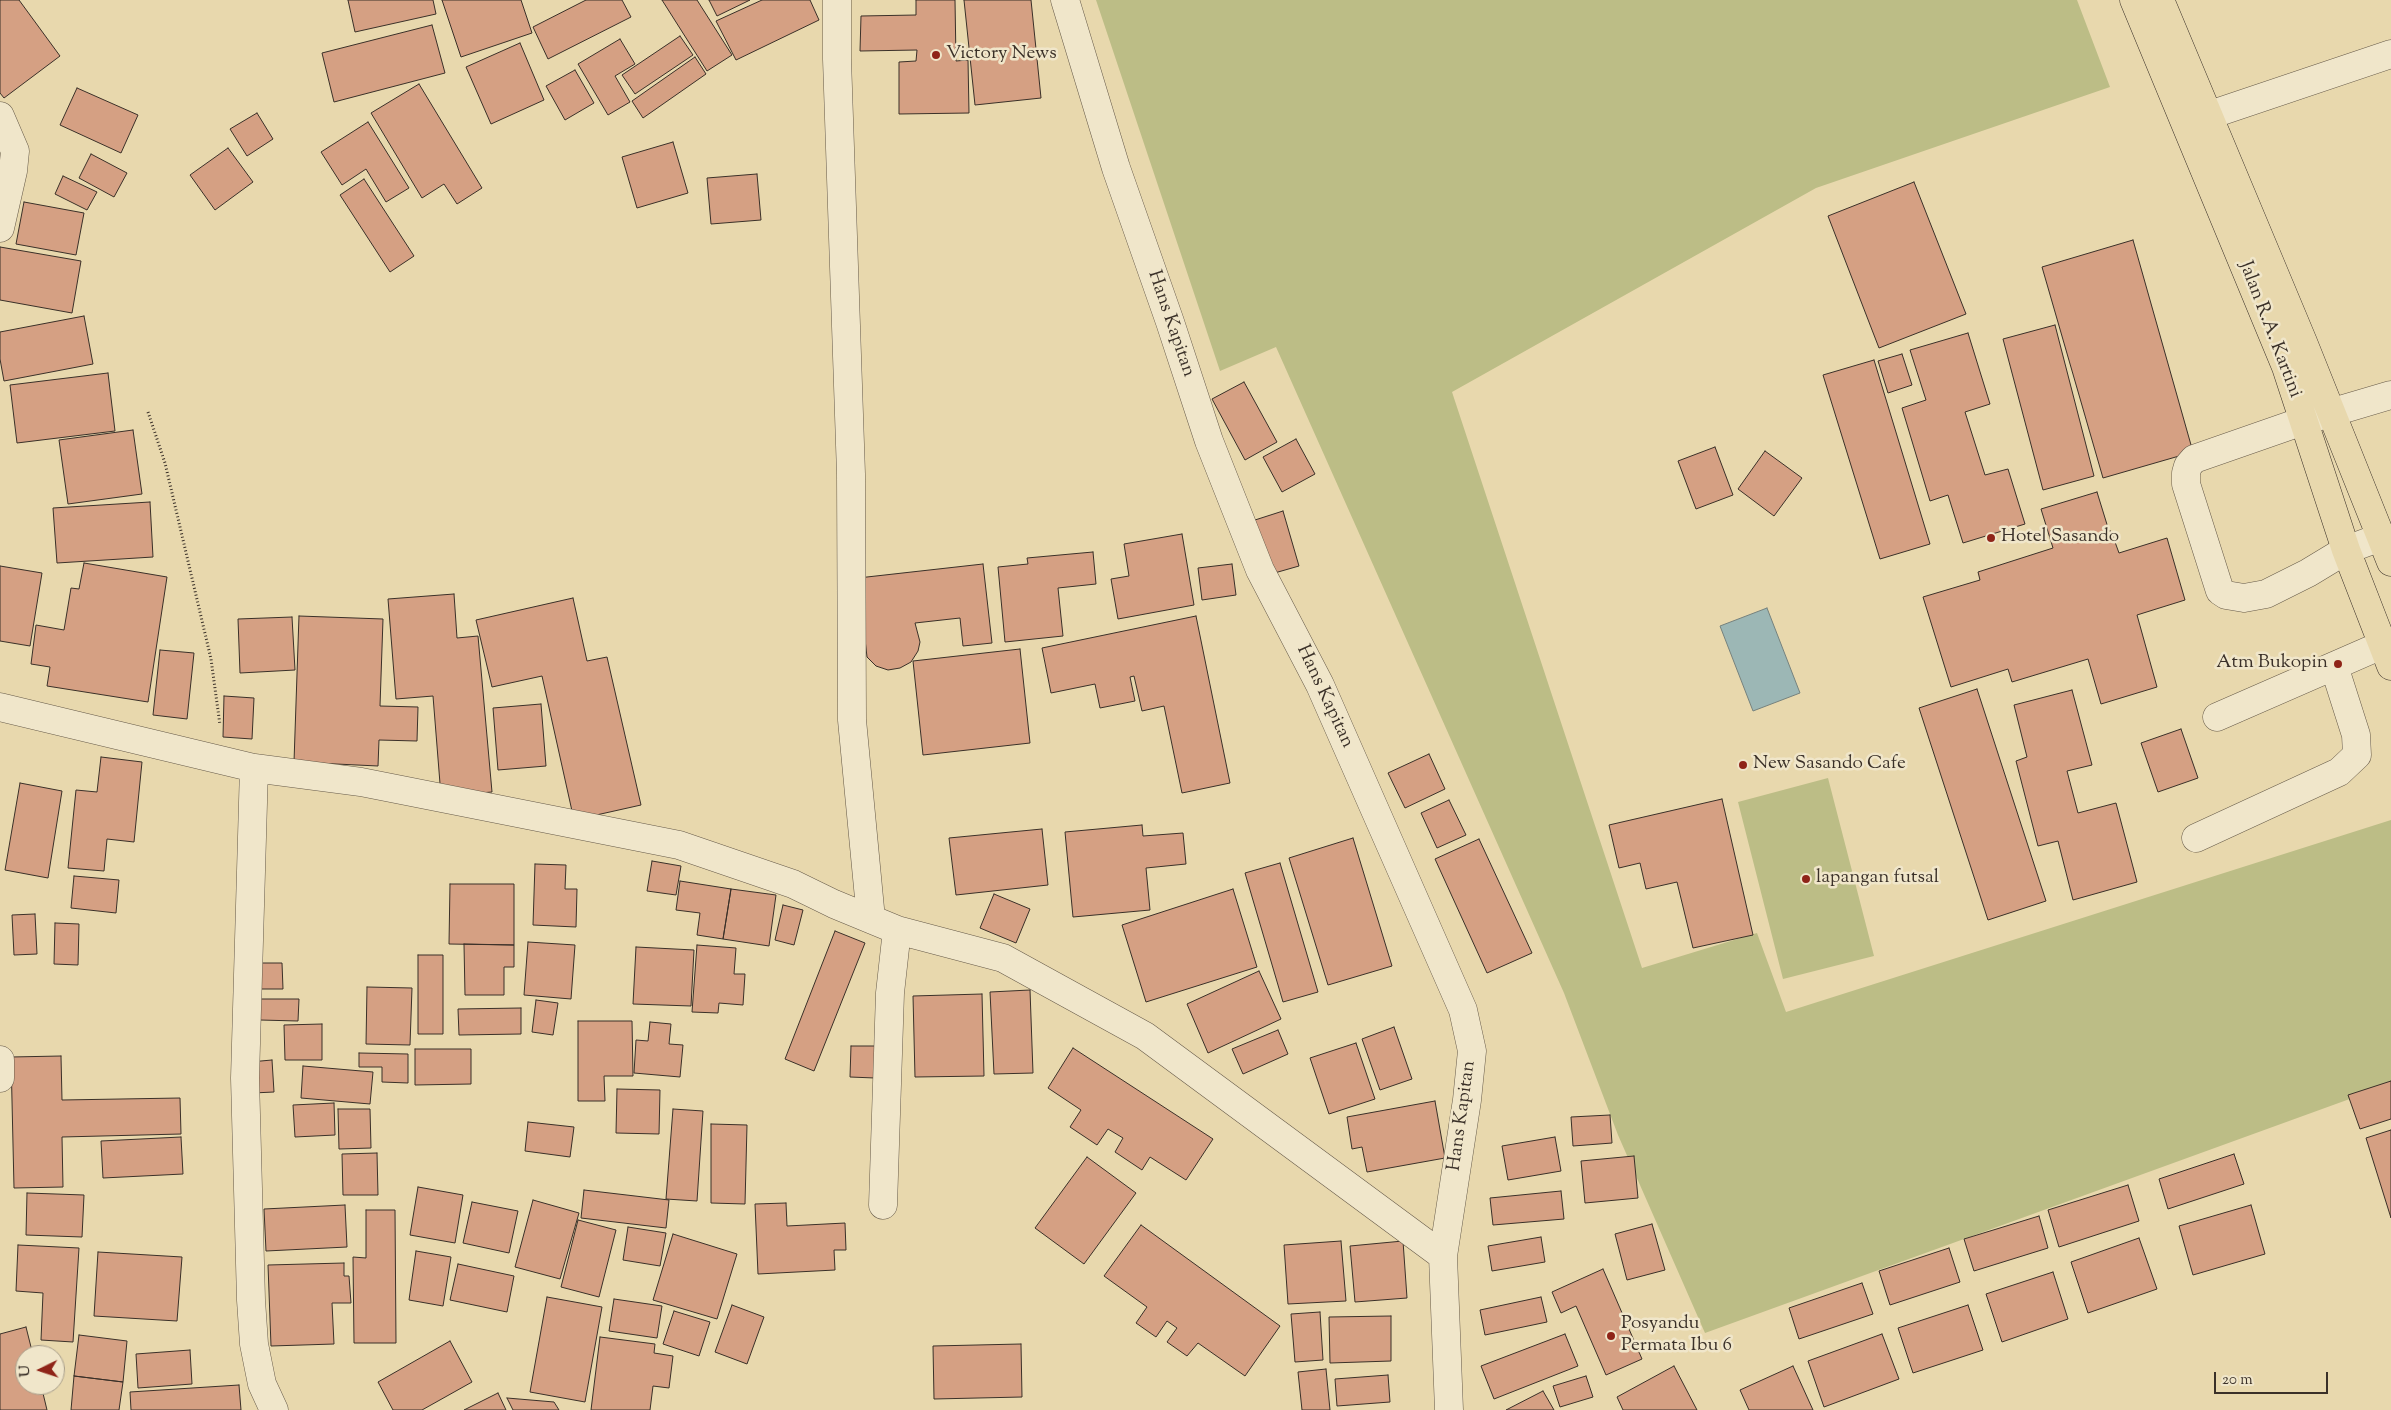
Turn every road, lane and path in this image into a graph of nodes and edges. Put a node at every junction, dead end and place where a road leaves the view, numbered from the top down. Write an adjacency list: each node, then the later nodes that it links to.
1 (837, 0): 23 (street)
2 (1064, 0): 28 (street, Hans Kapitan)
3 (2134, 0): 7 (main road, Jalan R.A. Kartini)
4 (2160, 0): 7 (main road, Jalan R.A. Kartini)
5 (2391, 54): 7 (street)
6 (0, 116): 8 (street)
7 (2198, 119): 11 (main road, Jalan R.A. Kartini); 12 (main road, Jalan R.A. Kartini)
8 (0, 228)
9 (2391, 396): 11 (street)
10 (148, 412): 20 (path)
11 (2331, 414): 12 (street); 13 (main road, Jalan R.A. Kartini)
12 (2304, 421): 14 (main road, Jalan R.A. Kartini); 14 (street)
13 (2381, 537): 14 (street); 15 (main road, Jalan R.A. Kartini)
14 (2346, 550): 16 (main road, Jalan R.A. Kartini)
15 (2391, 562)
16 (2388, 651): 17 (street)
17 (2334, 666): 19 (street); 22 (street)
18 (0, 707): 20 (street)
19 (2217, 717)
20 (221, 760): 21 (street)
21 (254, 768): 23 (street); 29 (street)
22 (2196, 838)
23 (871, 919): 24 (street)
24 (897, 930): 27 (street); 28 (street)
25 (0, 1060): 26 (street)
26 (0, 1078)
27 (883, 1205)
28 (1444, 1256): 30 (street, Hans Kapitan)
29 (274, 1410)
30 (1449, 1410)

